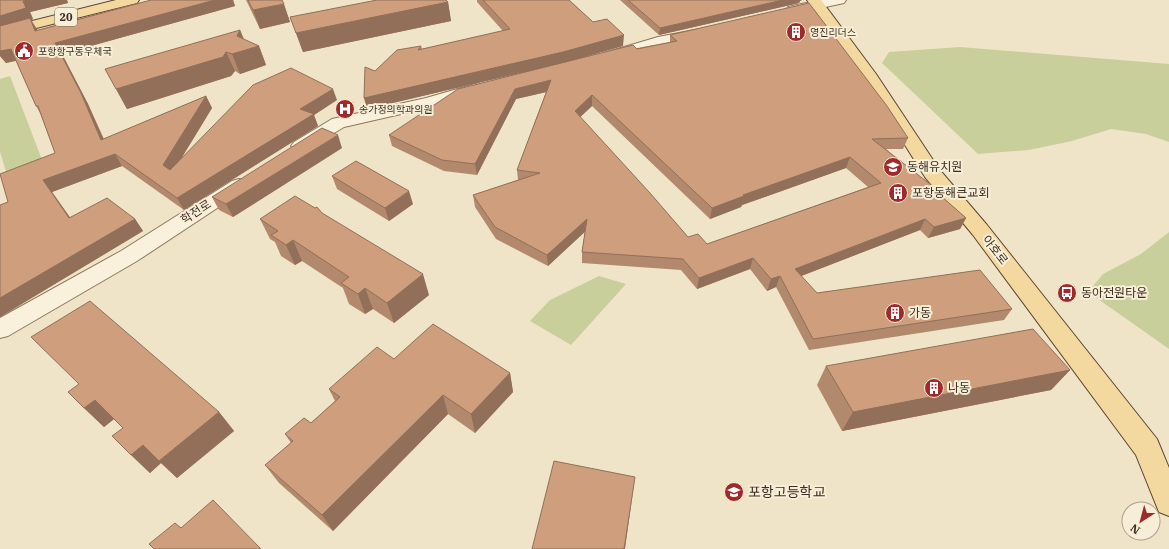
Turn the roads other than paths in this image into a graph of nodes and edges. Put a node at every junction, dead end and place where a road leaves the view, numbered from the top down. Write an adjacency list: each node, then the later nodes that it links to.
1 (132, 0): 6 (main road, 20)
2 (839, 0): 3 (street)
3 (816, 2): 4 (street); 12 (main road, 아호로)
4 (778, 14)
5 (716, 29): 7 (street)
6 (0, 33)
7 (592, 61)
8 (494, 84): 9 (street)
9 (286, 155)
10 (254, 176): 11 (street, 학전로)
11 (0, 329)
12 (1169, 502)

